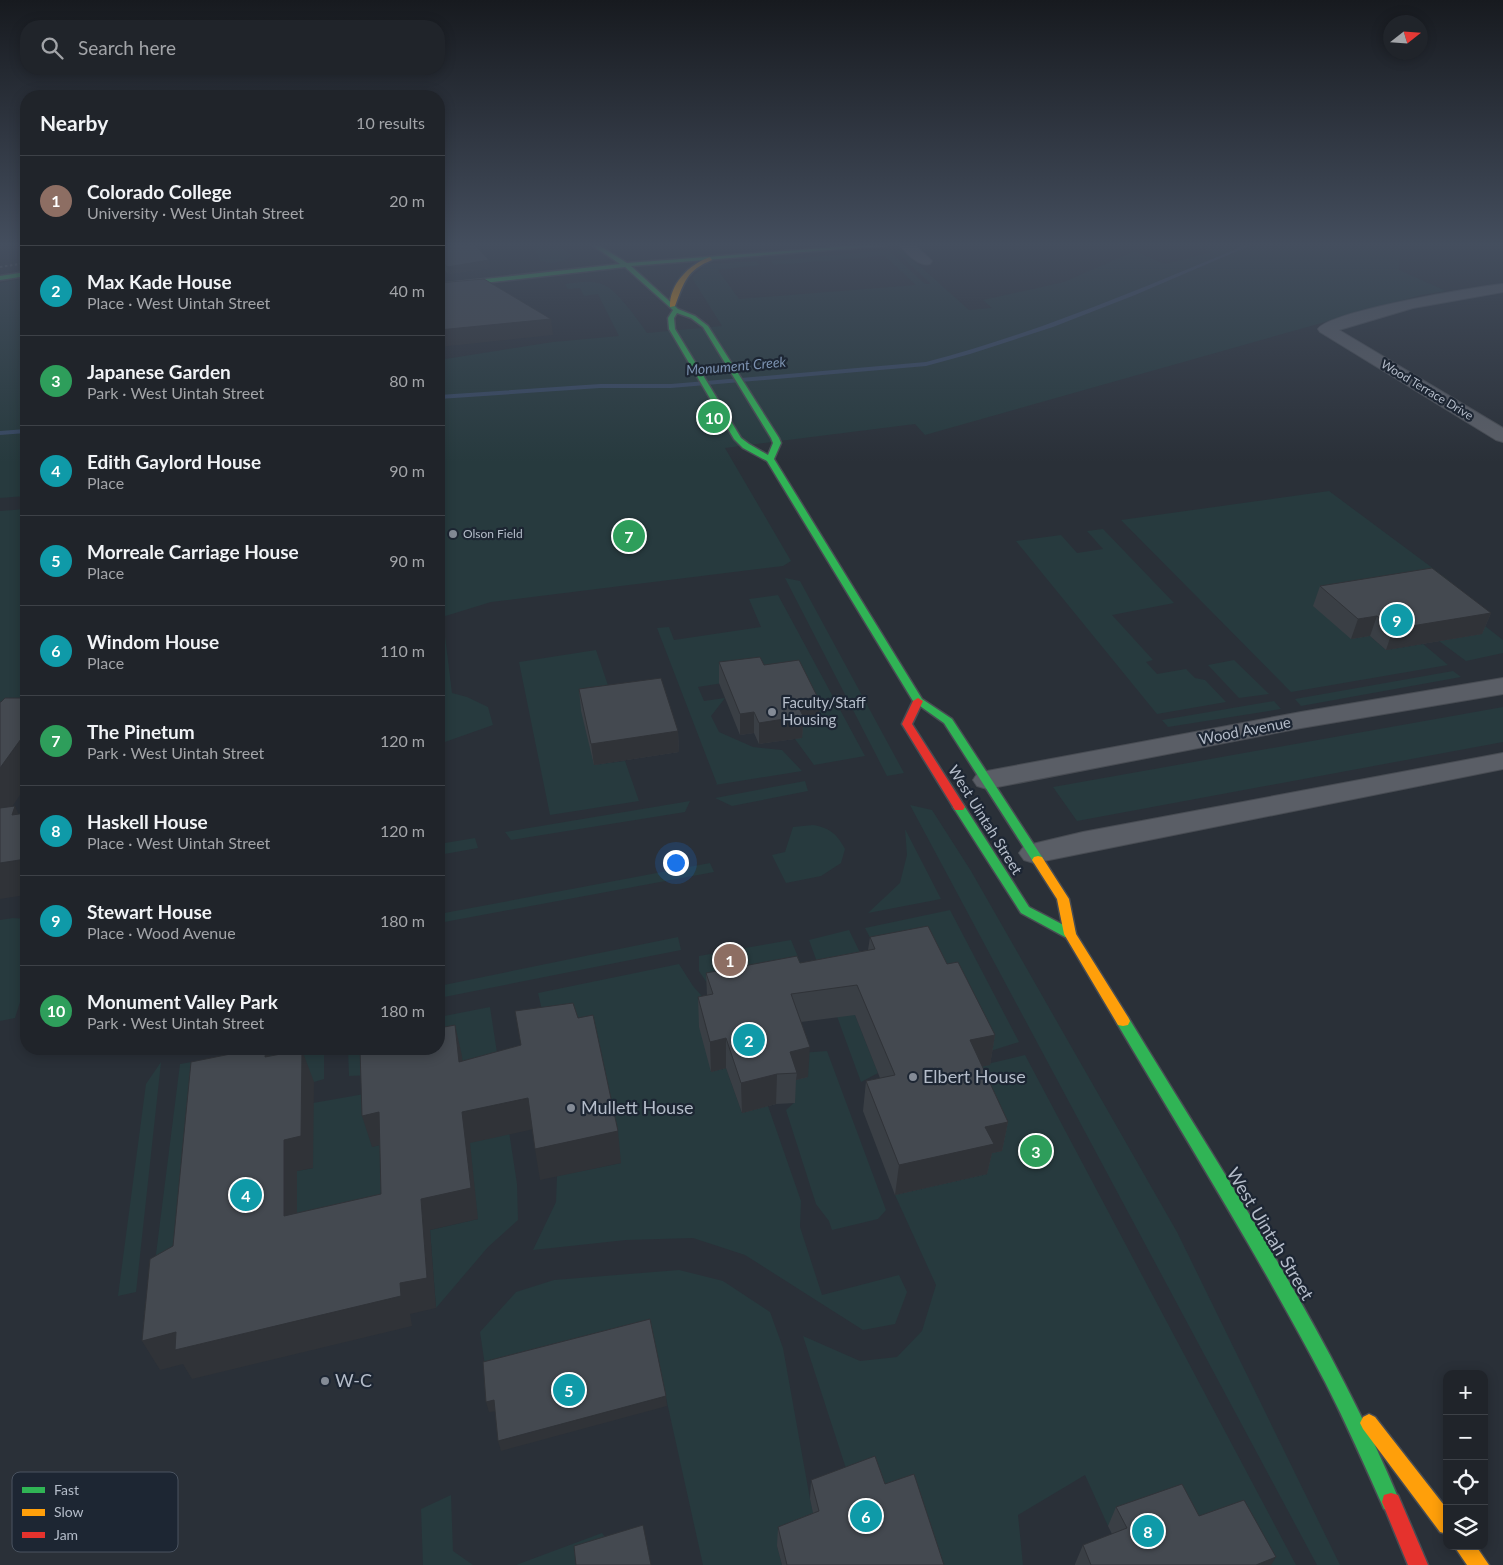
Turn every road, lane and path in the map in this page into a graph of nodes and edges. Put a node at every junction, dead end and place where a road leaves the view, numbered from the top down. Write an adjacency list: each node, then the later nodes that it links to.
1 (672, 316): 5 (main road)
2 (693, 316): 5 (main road)
3 (1365, 316): 4 (street, Wood Terrace Drive)
4 (1503, 436)
5 (770, 459): 7 (main road, West Uintah Street)
6 (1503, 686): 9 (street, Wood Avenue)
7 (918, 701): 9 (main road, West Uintah Street); 11 (main road, West Uintah Street)
8 (1503, 761): 10 (street)
9 (987, 780): 10 (main road, West Uintah Street)
10 (1034, 854): 11 (main road, West Uintah Street)
11 (1070, 934): 12 (main road, West Uintah Street)
12 (1327, 1367): 13 (main road); 15 (main road, West Uintah Street)
13 (1443, 1520)
14 (1467, 1550): 16 (main road)
15 (1418, 1565)
16 (1479, 1565)

